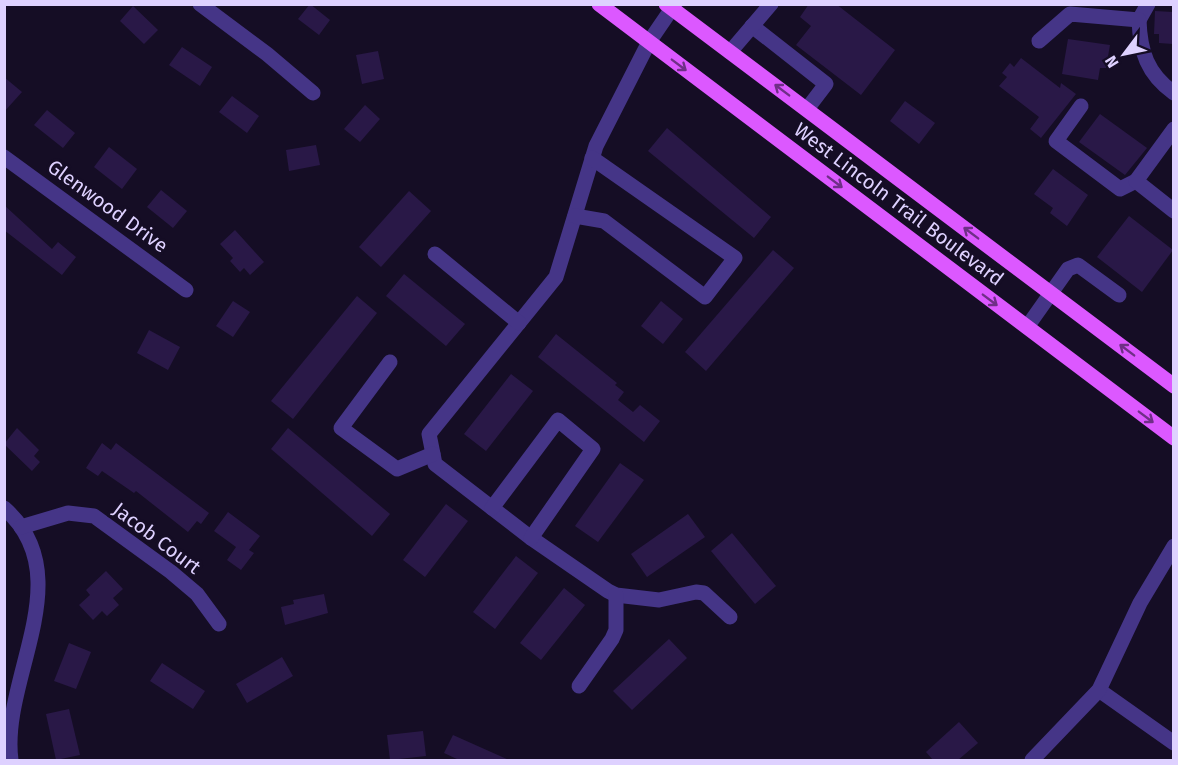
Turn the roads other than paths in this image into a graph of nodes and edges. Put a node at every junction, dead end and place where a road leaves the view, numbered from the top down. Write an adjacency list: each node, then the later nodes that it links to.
1 (200, 4): 11 (street)
2 (599, 4): 9 (main road, West Lincoln Trail Boulevard)
3 (771, 4): 7 (street)
4 (1148, 4): 6 (street)
5 (671, 6): 9 (street); 10 (main road, West Lincoln Trail Boulevard)
6 (1139, 20): 8 (street); 12 (street)
7 (752, 26): 10 (street); 14 (street)
8 (1039, 41)
9 (649, 42): 17 (street); 26 (main road, West Lincoln Trail Boulevard, one-way to 26)
10 (730, 52): 14 (main road, West Lincoln Trail Boulevard, one-way to 10)
11 (313, 93)
12 (1173, 93)
13 (1081, 106): 18 (street)
14 (807, 109): 23 (main road, West Lincoln Trail Boulevard, one-way to 14)
15 (1173, 129): 18 (street)
16 (4, 157): 22 (street, Glenwood Drive)
17 (592, 158): 20 (street); 20 (street)
18 (1136, 181): 19 (street)
19 (1173, 211)
20 (575, 216): 25 (street)
21 (435, 254): 25 (street)
22 (186, 290)
23 (1051, 293): 24 (street); 26 (street); 28 (main road, West Lincoln Trail Boulevard, one-way to 23)
24 (1119, 295)
25 (519, 323): 30 (street)
26 (1027, 327): 29 (main road, West Lincoln Trail Boulevard, one-way to 29)
27 (390, 362): 30 (street)
28 (1173, 386)
29 (1173, 438)
30 (433, 454): 32 (street)
31 (4, 508): 33 (street)
32 (492, 508): 34 (street); 34 (street)
33 (21, 527): 38 (street, Jacob Court); 42 (street)
34 (531, 538): 36 (street)
35 (1173, 546): 40 (street)
36 (616, 595): 37 (street); 39 (street)
37 (730, 617)
38 (219, 624)
39 (579, 686)
40 (1099, 690): 41 (street); 43 (street)
41 (1173, 743)
42 (11, 760)
43 (1032, 760)

